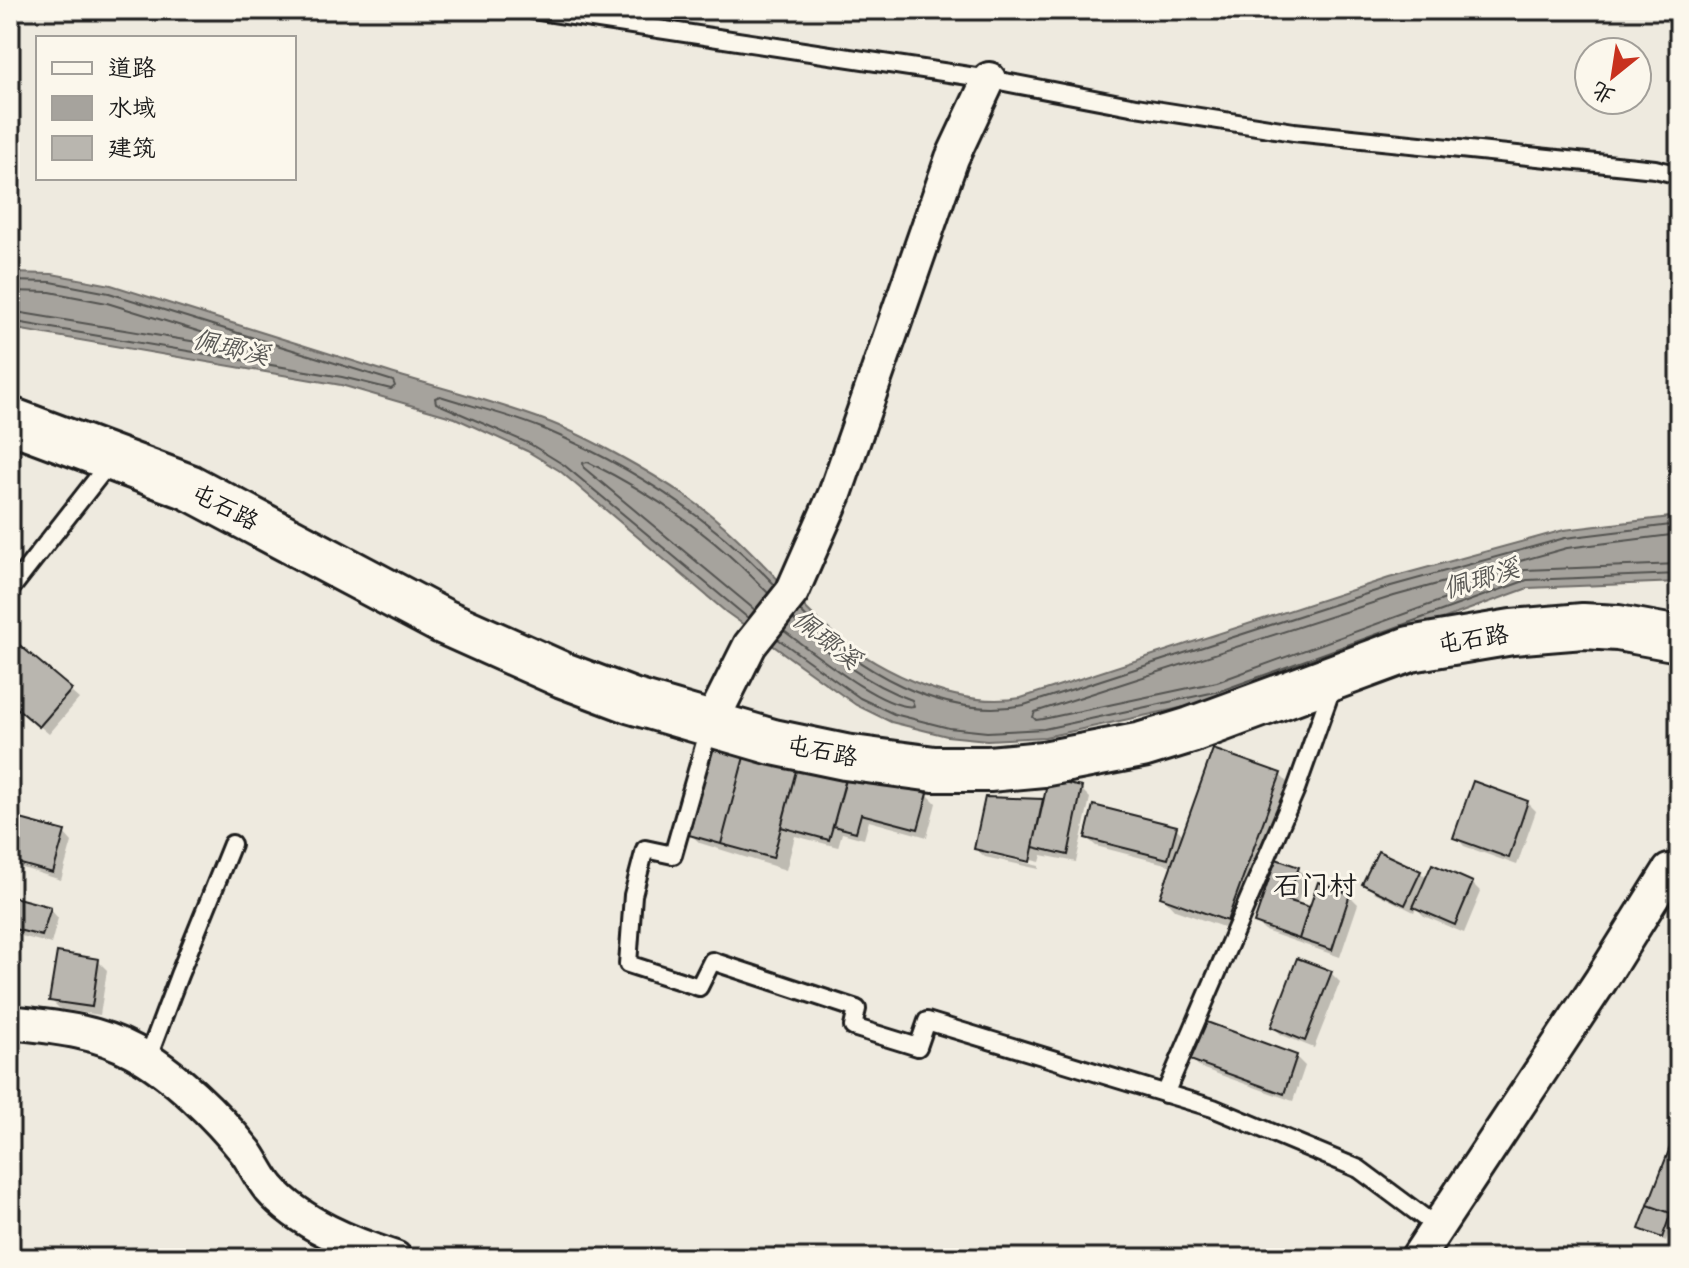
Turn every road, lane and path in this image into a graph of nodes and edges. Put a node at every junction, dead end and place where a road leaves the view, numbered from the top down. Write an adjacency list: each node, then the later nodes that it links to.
1 (533, 10): 2 (lane)
2 (989, 79): 3 (lane); 9 (street)
3 (1679, 175)
4 (10, 420): 5 (main road, 屯石路)
5 (113, 458): 6 (lane); 9 (main road, 屯石路)
6 (10, 590)
7 (1679, 639): 8 (main road, 屯石路)
8 (1336, 676): 9 (main road, 屯石路); 14 (lane)
9 (710, 725): 14 (lane)
10 (232, 844): 13 (lane)
11 (1679, 874): 15 (street)
12 (10, 1022): 13 (street)
13 (147, 1060): 16 (street)
14 (1165, 1094): 15 (lane)
15 (1437, 1227): 17 (street)
16 (395, 1258)
17 (1417, 1258)

